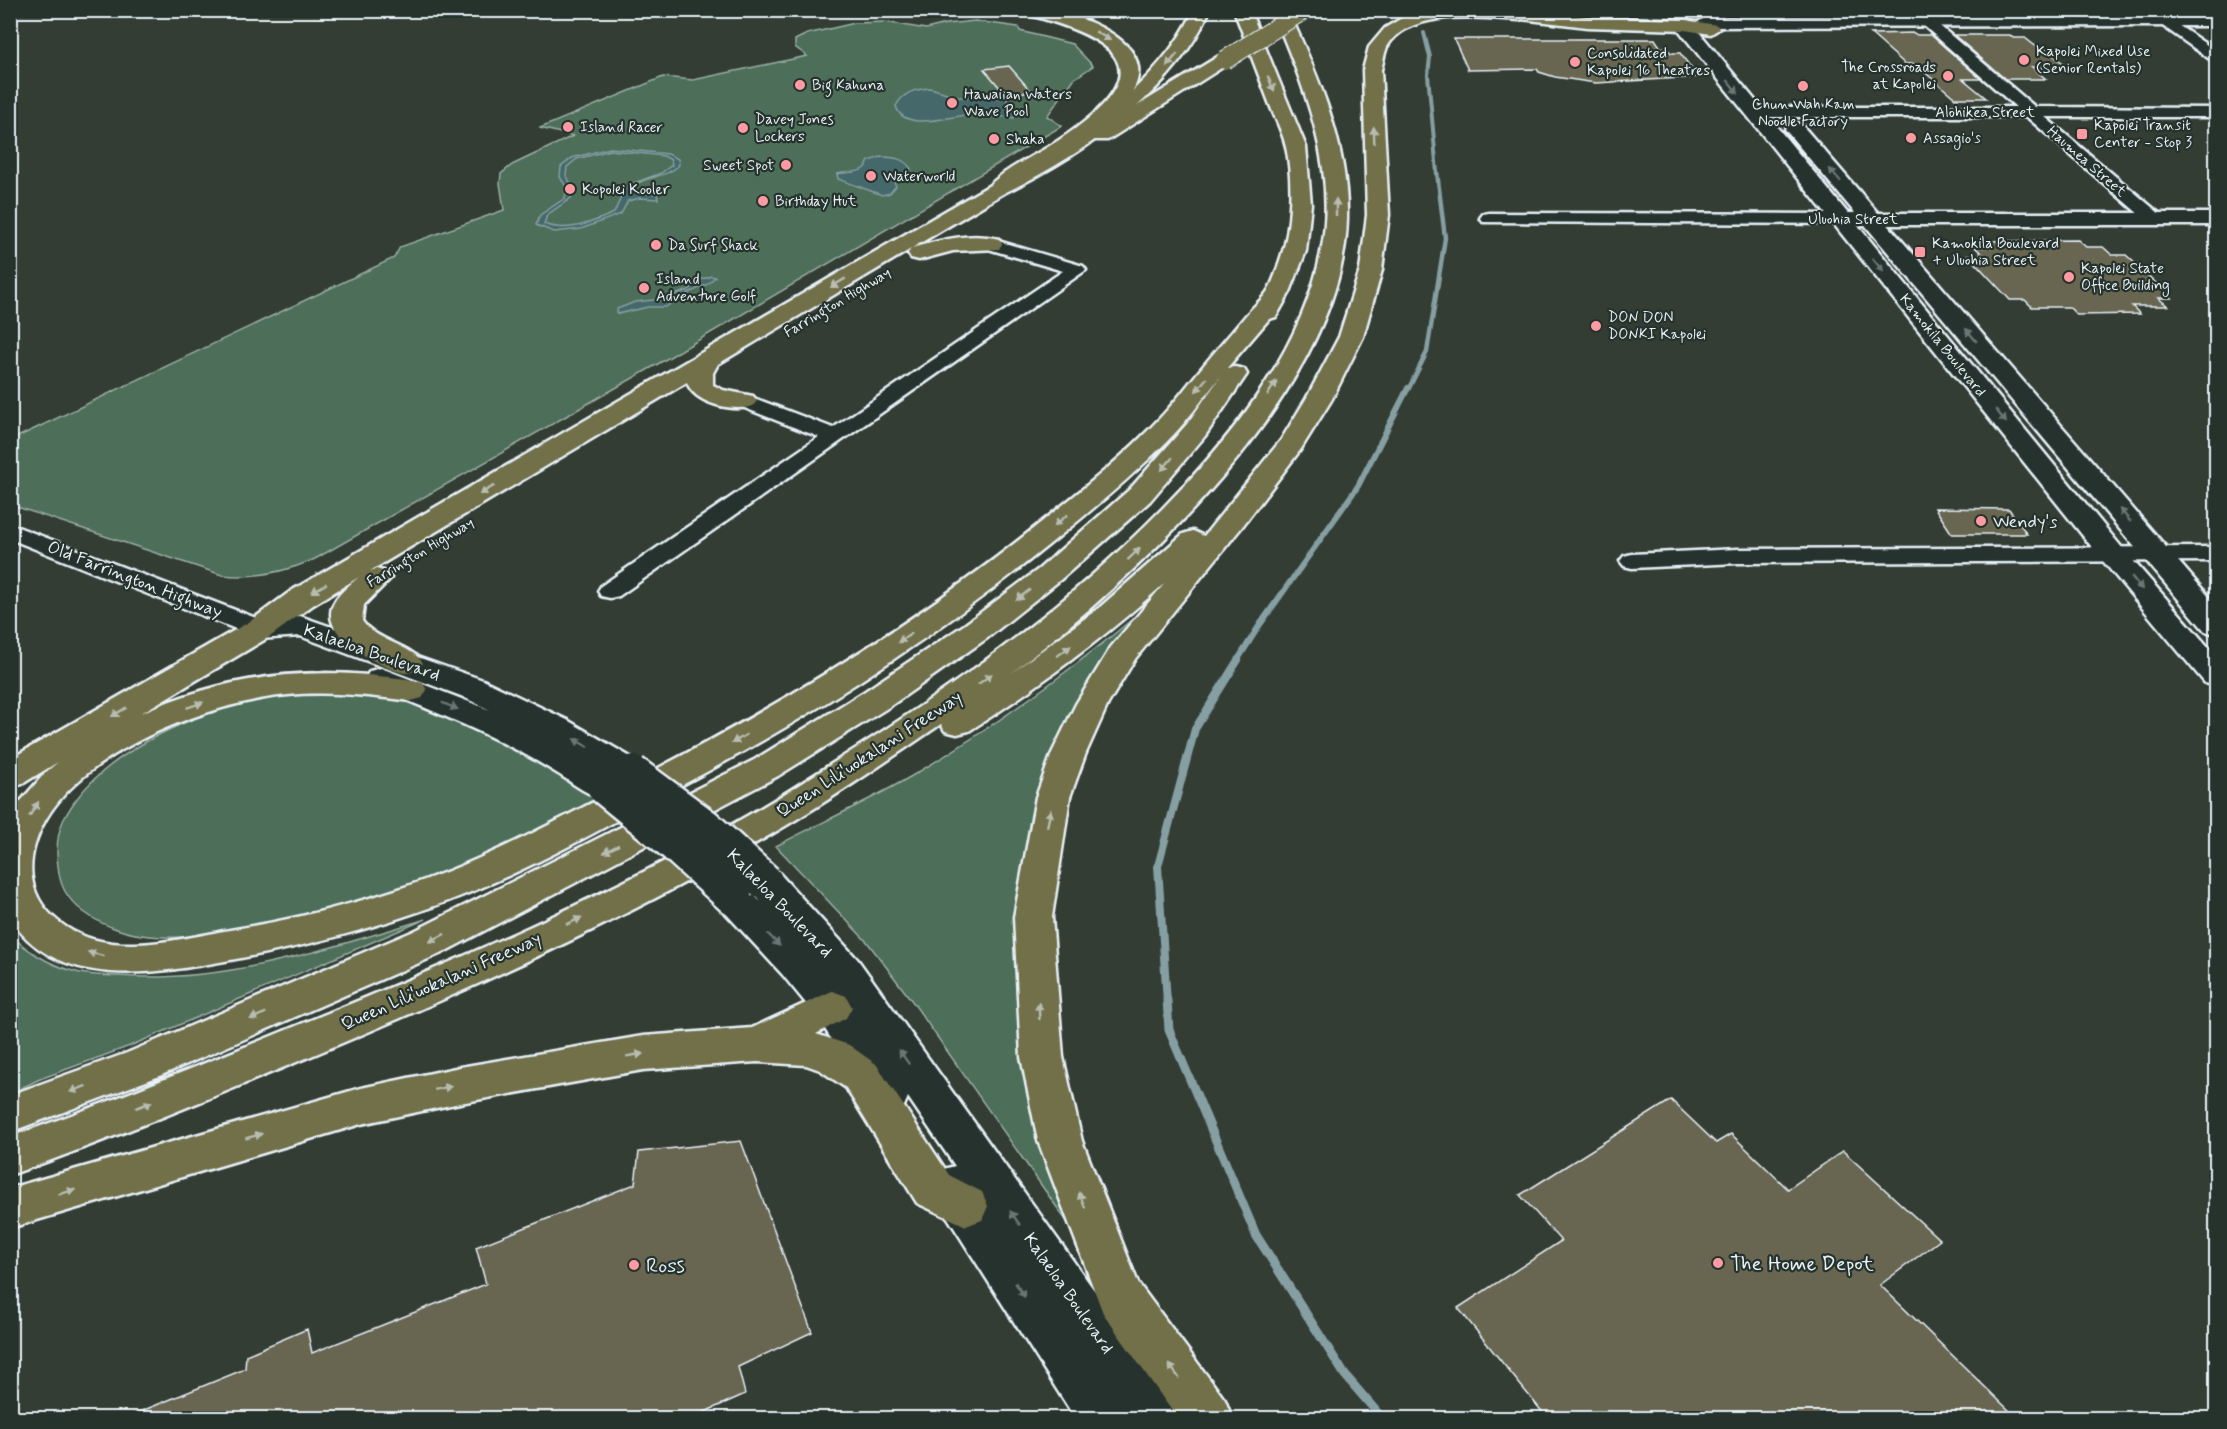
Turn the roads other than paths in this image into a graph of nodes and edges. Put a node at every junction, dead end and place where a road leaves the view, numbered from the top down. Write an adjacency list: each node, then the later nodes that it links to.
1 (1028, 10): 19 (main road, one-way to 19)
2 (1202, 10): 19 (main road, one-way to 19)
3 (1242, 10): 28 (main road, one-way to 28)
4 (1488, 10): 6 (main road)
5 (2146, 10): 11 (street)
6 (1520, 15): 10 (main road); 29 (main road, one-way to 6)
7 (1293, 20): 25 (main road, Farrington Highway, bridge); 29 (main road); 46 (main road, Queen Liliʻuokalani Freeway, one-way to 7)
8 (1923, 20): 10 (main road); 11 (main road); 17 (street, Haumea Street)
9 (2217, 21): 11 (main road)
10 (1699, 23): 15 (main road, Kamokila Boulevard, one-way to 15)
11 (2168, 25): 12 (main road); 13 (street)
12 (2217, 29)
13 (2217, 57)
14 (1766, 94): 16 (main road, Kamokila Boulevard)
15 (1753, 112): 16 (street, Alohikea Street); 22 (main road, Kamokila Boulevard)
16 (1781, 112): 17 (street, Alohikea Street); 23 (main road, Kamokila Boulevard, one-way to 16)
17 (2030, 112): 18 (street, Alohikea Street); 21 (street, Haumea Street)
18 (2217, 112)
19 (997, 189): 30 (main road, Farrington Highway, one-way to 30)
20 (1489, 218): 22 (street, Uluohia Street)
21 (2154, 218): 23 (main road, Uluohia Street); 24 (main road, Uluohia Street)
22 (1841, 219): 23 (main road, Uluohia Street); 37 (main road, Kamokila Boulevard, one-way to 37)
23 (1873, 219): 35 (main road, Kamokila Boulevard, one-way to 23)
24 (2217, 219)
25 (972, 220): 26 (main road); 27 (main road, Farrington Highway)
26 (991, 244): 27 (main road); 32 (street)
27 (919, 253): 30 (main road, Farrington Highway)
28 (1279, 292): 43 (main road, one-way to 43); 50 (main road, one-way to 50)
29 (1351, 337): 33 (main road)
30 (704, 386): 31 (main road); 39 (main road, Farrington Highway); 42 (main road, Farrington Highway, one-way to 42)
31 (744, 401): 32 (street)
32 (835, 436): 40 (street)
33 (1292, 443): 46 (main road, one-way to 33); 56 (main road, one-way to 33)
34 (10, 531): 42 (street, Old Farrington Highway)
35 (2158, 554): 36 (street); 37 (street); 41 (main road, Kamokila Boulevard)
36 (2217, 554)
37 (2113, 555): 38 (street); 44 (main road, Kamokila Boulevard, one-way to 44)
38 (1632, 561)
39 (376, 578): 42 (main road, Farrington Highway); 43 (main road)
40 (610, 591)
41 (2217, 624)
42 (260, 629): 43 (main road, Kalaeloa Boulevard); 45 (main road, one-way to 45)
43 (409, 676): 47 (main road, Kalaeloa Boulevard, bridge)
44 (2217, 676)
45 (10, 776)
46 (754, 829): 51 (main road, Queen Liliʻuokalani Freeway, one-way to 46)
47 (749, 890): 48 (main road, Kalaeloa Boulevard, one-way to 48); 55 (main road, Kalaeloa Boulevard, one-way to 47)
48 (832, 1007): 49 (main road); 52 (main road, Kalaeloa Boulevard)
49 (758, 1045): 52 (main road); 53 (main road, one-way to 49)
50 (10, 1114)
51 (10, 1156)
52 (966, 1206): 54 (main road, Kalaeloa Boulevard, one-way to 54)
53 (10, 1208)
54 (1103, 1419)
55 (1160, 1419)
56 (1207, 1419)

